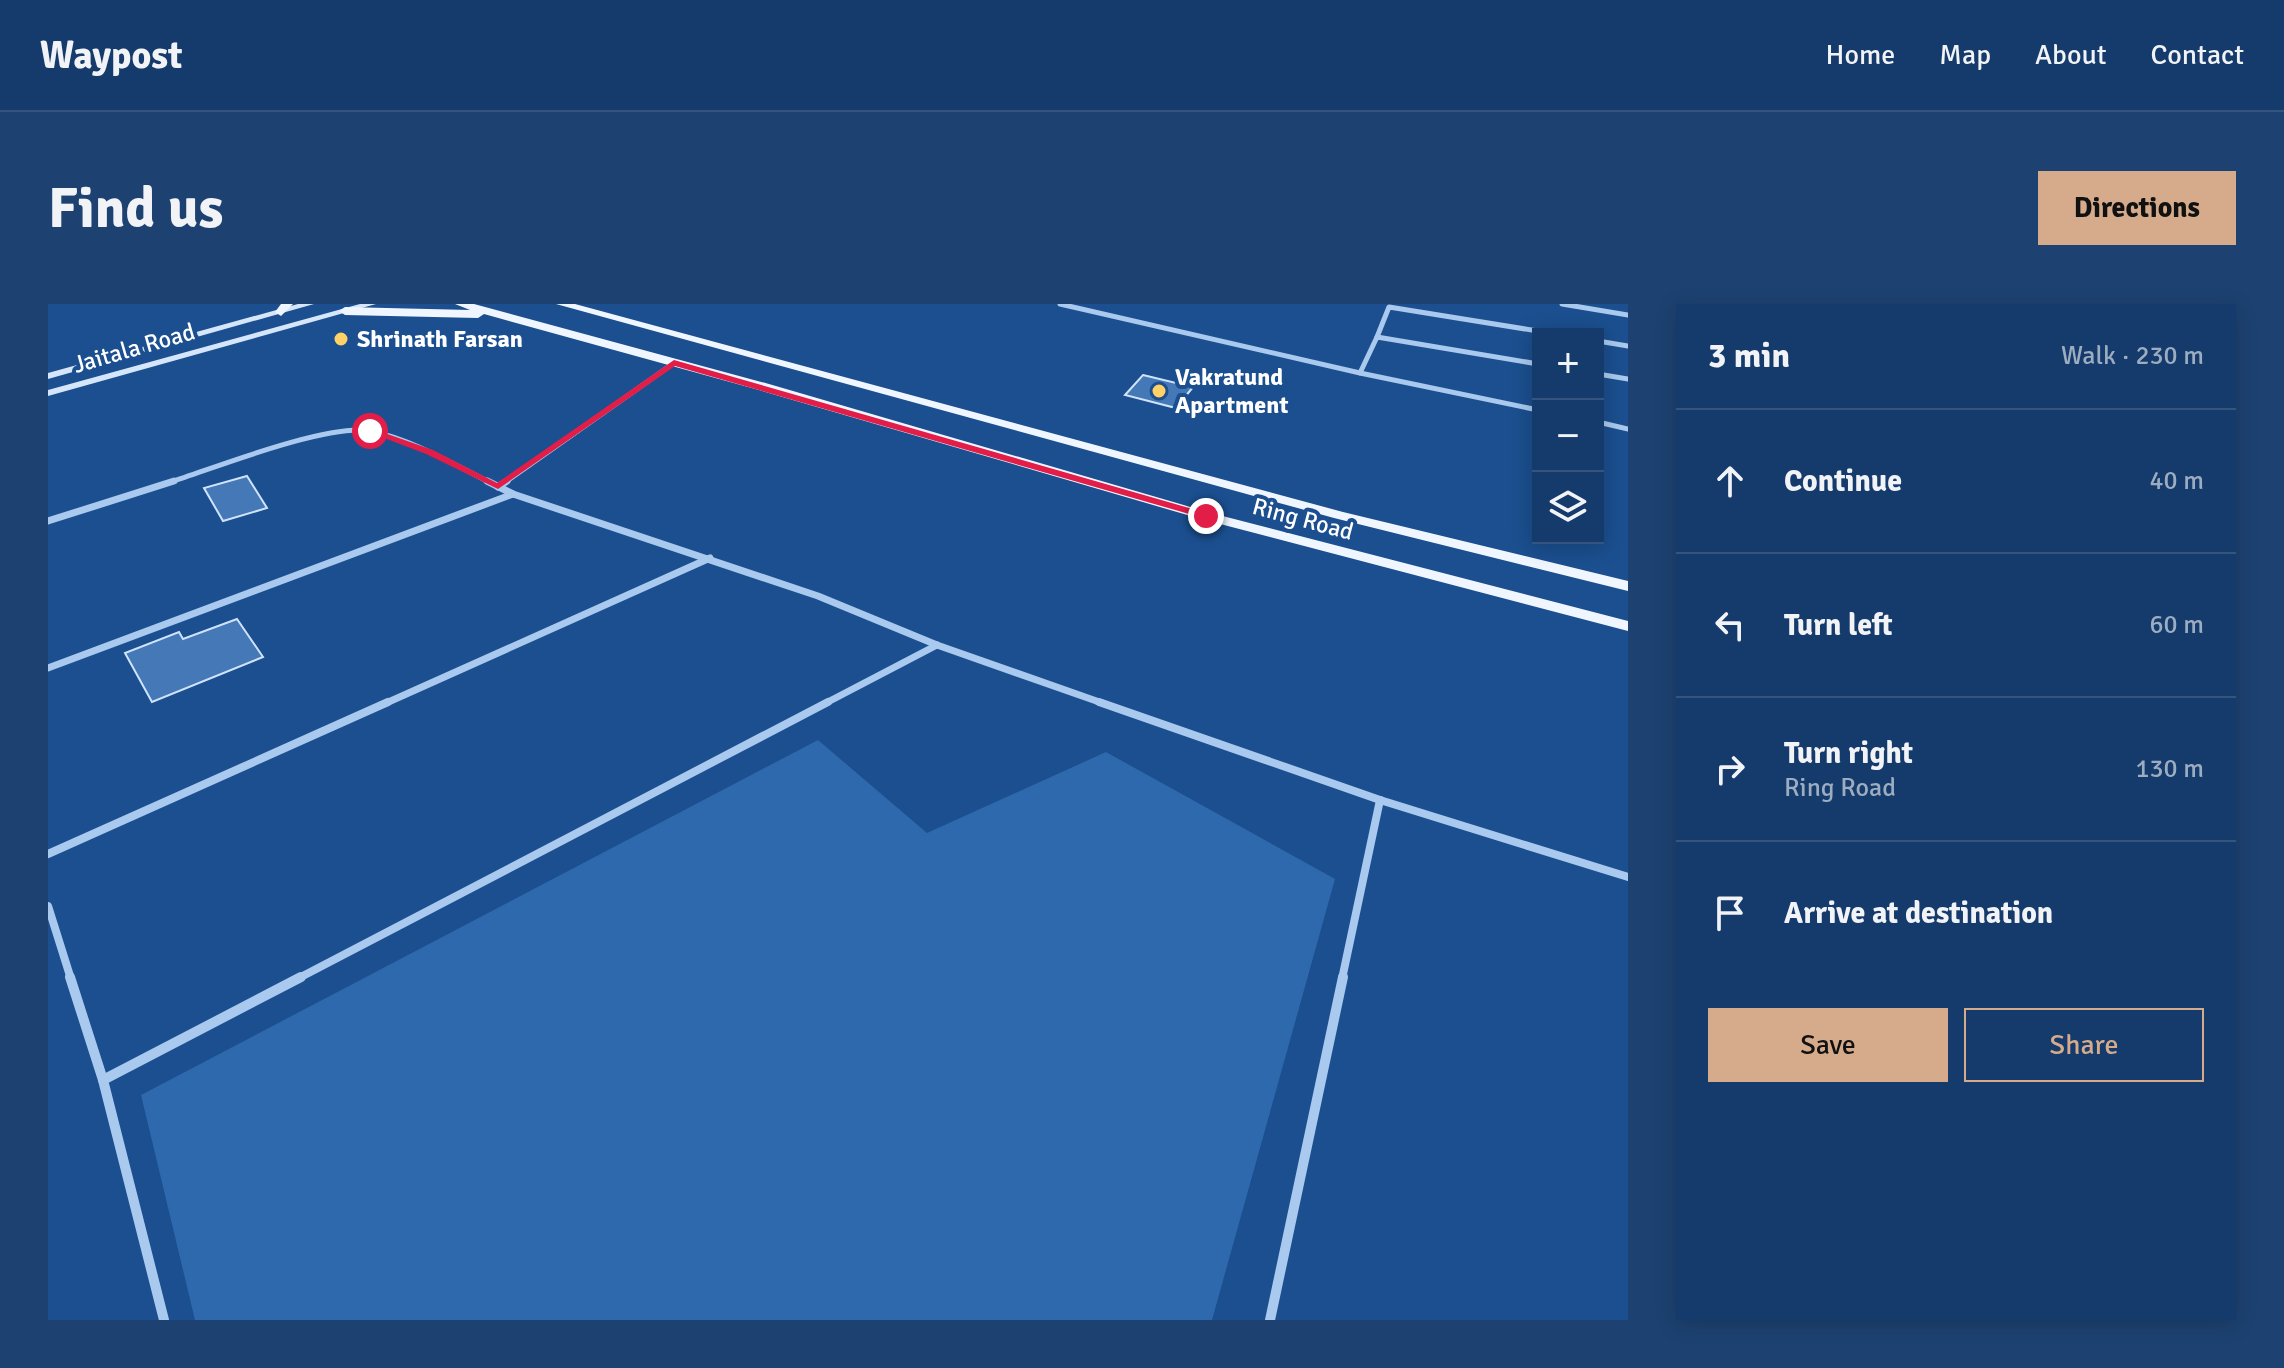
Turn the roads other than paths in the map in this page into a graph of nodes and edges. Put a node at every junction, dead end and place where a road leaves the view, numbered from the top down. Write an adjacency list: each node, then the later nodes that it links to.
1 (309, 304): 7 (main road, Jaitala Road)
2 (371, 304): 8 (main road, Jaitala Road)
3 (461, 304): 9 (main road, Ring Road)
4 (562, 304): 29 (main road)
5 (1060, 304): 17 (street)
6 (1562, 304): 10 (street)
7 (284, 308): 19 (main road, Jaitala Road)
8 (345, 311): 9 (main road); 21 (main road, Jaitala Road)
9 (498, 314): 15 (main road, Ring Road)
10 (1628, 315)
11 (1532, 330): 12 (street)
12 (1377, 337): 16 (street); 17 (street)
13 (1604, 342): 14 (street)
14 (1628, 346)
15 (674, 363): 25 (street); 30 (main road, Ring Road)
16 (1532, 363)
17 (1360, 373): 22 (street)
18 (1604, 375): 20 (street)
19 (48, 376)
20 (1628, 379)
21 (48, 393)
22 (1532, 409)
23 (1604, 423): 24 (street)
24 (1628, 429)
25 (498, 487): 26 (street); 27 (street)
26 (513, 494): 28 (street); 32 (street)
27 (48, 521)
28 (710, 558): 31 (street); 34 (street)
29 (1628, 586)
30 (1628, 626)
31 (937, 645): 33 (street); 37 (street)
32 (48, 668)
33 (1380, 800): 35 (street); 39 (street)
34 (48, 854)
35 (1628, 877)
36 (48, 906): 37 (street)
37 (103, 1080): 38 (street)
38 (164, 1320)
39 (1270, 1320)

